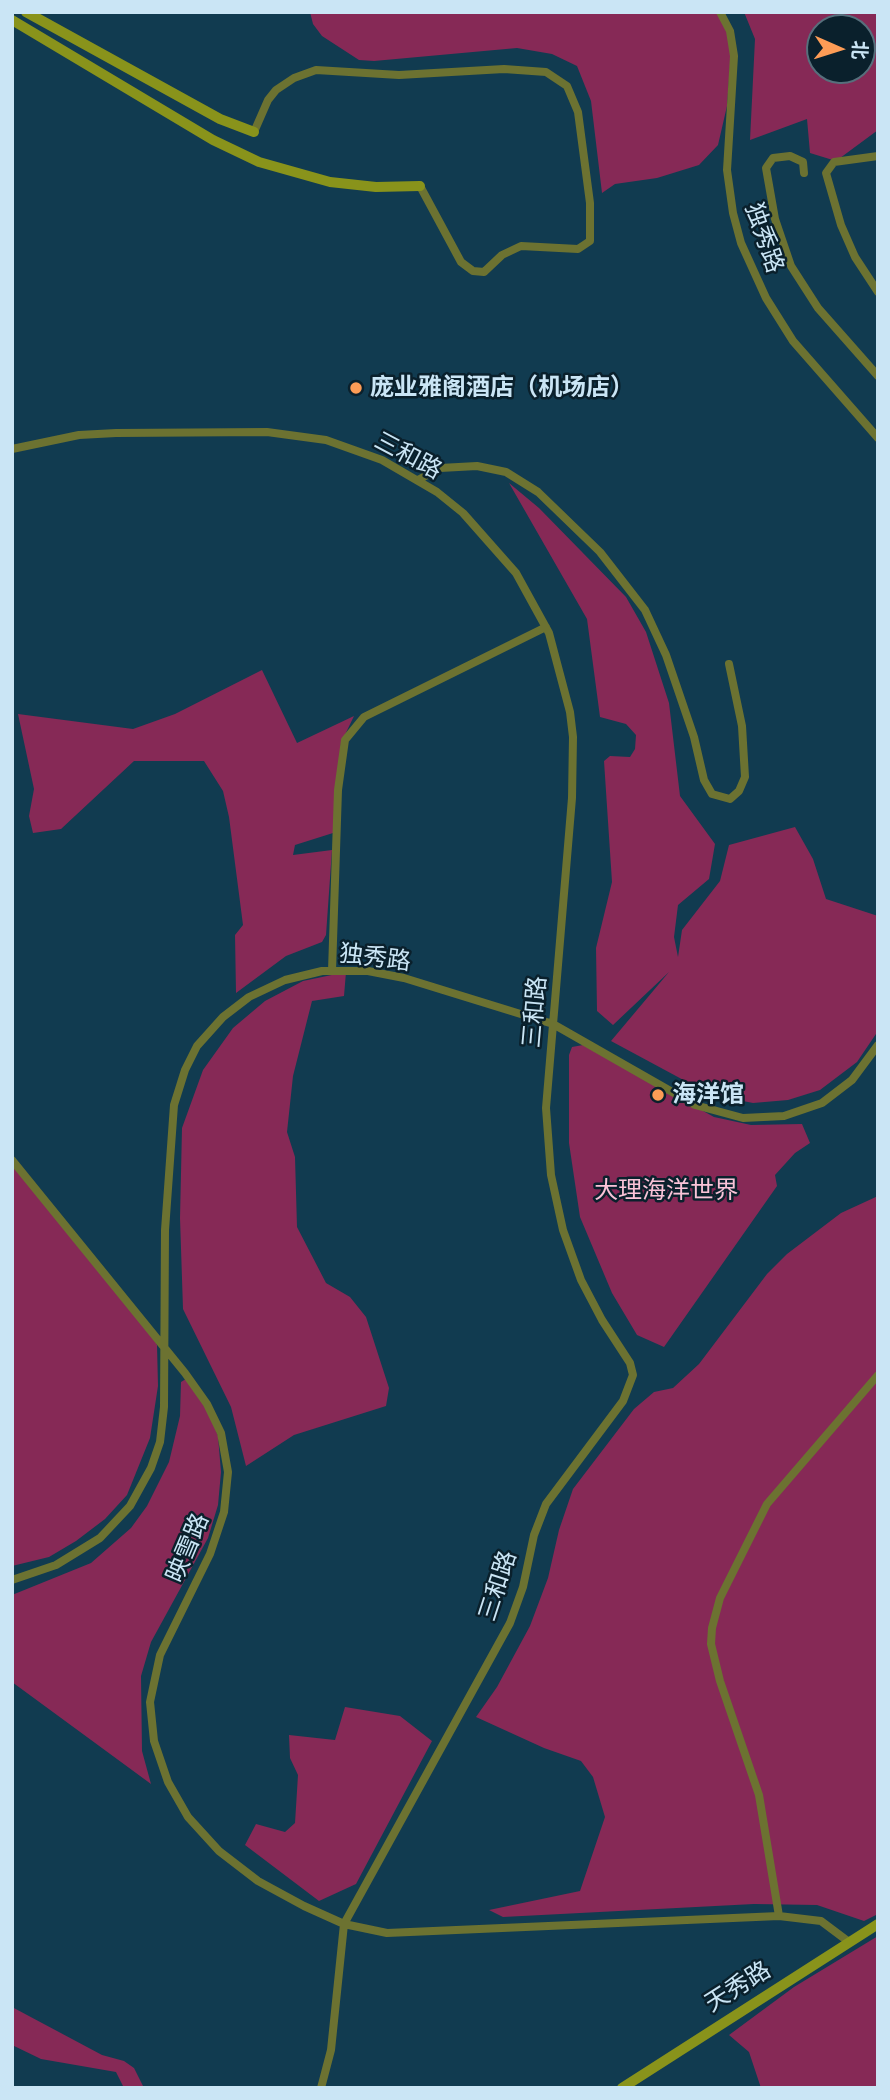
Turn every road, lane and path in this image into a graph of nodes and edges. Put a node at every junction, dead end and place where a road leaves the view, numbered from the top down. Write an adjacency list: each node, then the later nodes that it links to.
1 (26, 12): 4 (street)
2 (720, 12): 10 (street, 独秀路)
3 (12, 20): 7 (street)
4 (254, 132): 7 (street)
5 (878, 156): 8 (street)
6 (804, 173): 9 (street)
7 (420, 186)
8 (878, 292)
9 (878, 376)
10 (878, 439)
11 (12, 449): 12 (street, 三和路)
12 (418, 480): 13 (street, 三和路); 14 (street)
13 (546, 627): 15 (street); 16 (street, 三和路)
14 (729, 664)
15 (332, 971): 16 (street, 独秀路); 19 (street, 独秀路)
16 (553, 1024): 17 (street, 独秀路); 23 (street, 三和路)
17 (878, 1045)
18 (12, 1160): 19 (street, 映雪路)
19 (165, 1348): 21 (street, 独秀路); 23 (street, 映雪路)
20 (878, 1374): 22 (street)
21 (12, 1580)
22 (779, 1916): 23 (street, 映雪路); 25 (street, 映雪路)
23 (344, 1924): 26 (street)
24 (878, 1924): 25 (street, 天秀路)
25 (849, 1942): 27 (street, 天秀路)
26 (321, 2088)
27 (622, 2088)

